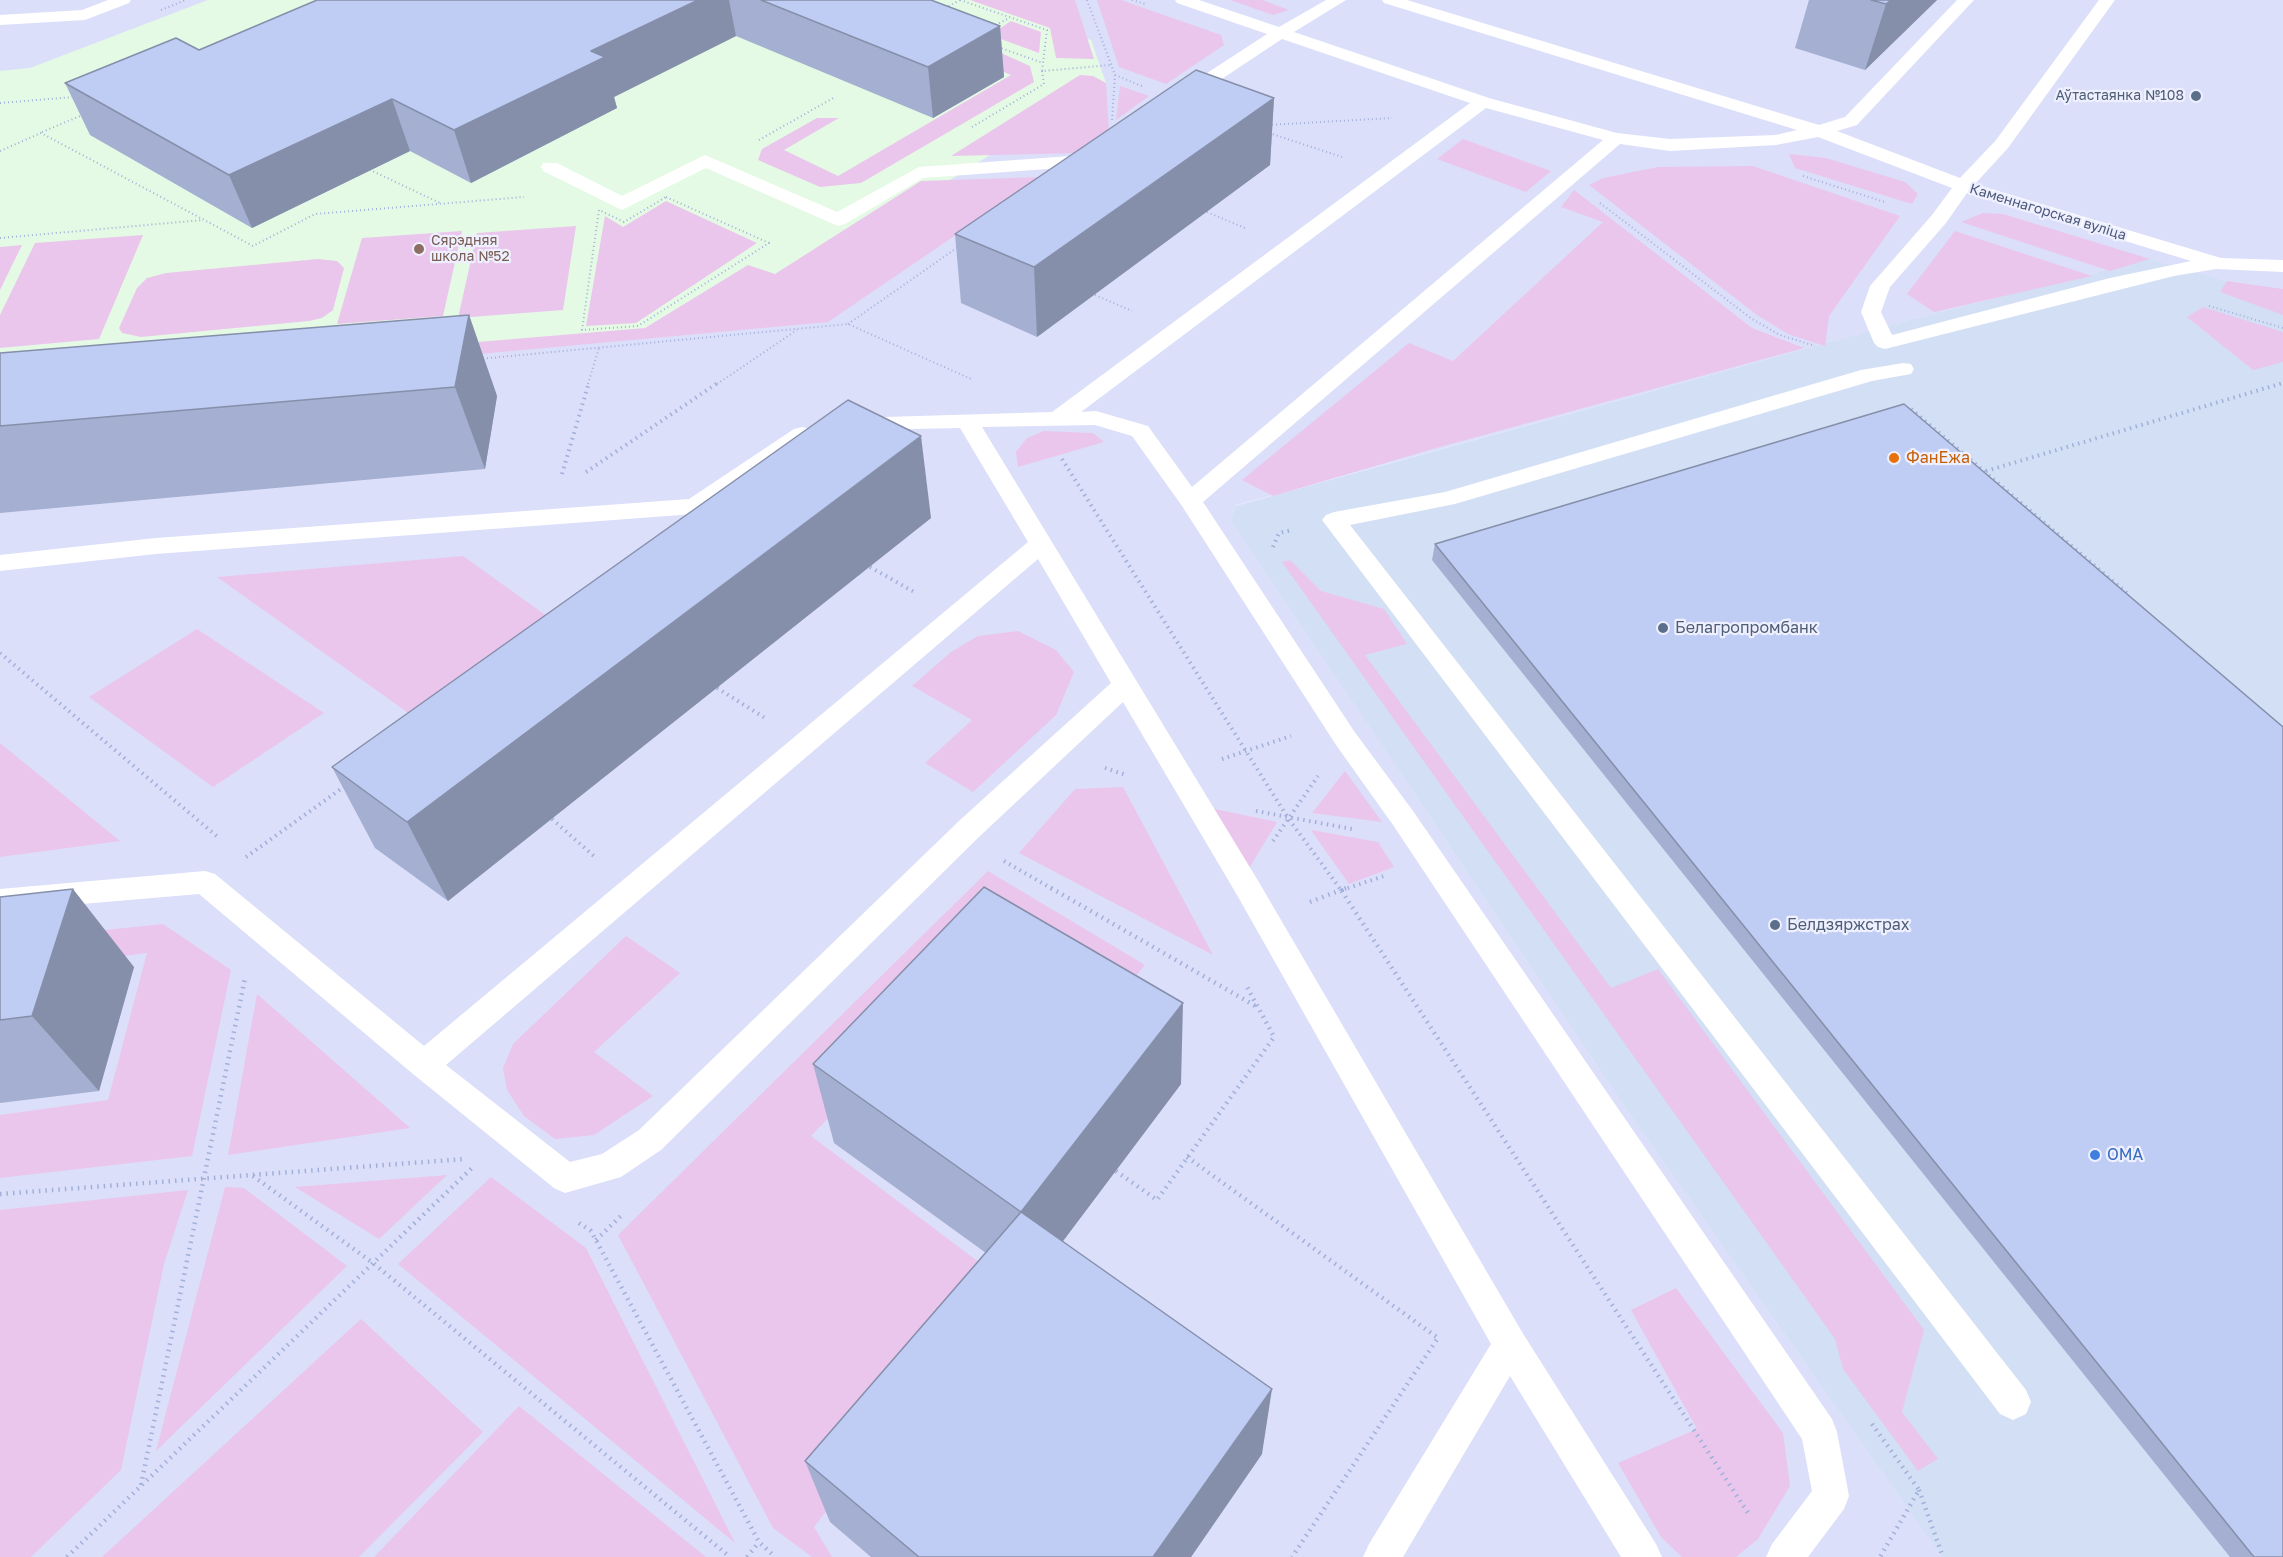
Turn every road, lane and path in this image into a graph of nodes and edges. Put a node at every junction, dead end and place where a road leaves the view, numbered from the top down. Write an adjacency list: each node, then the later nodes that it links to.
1 (123, 0): 11 (lane)
2 (960, 0): 9 (path); 10 (path)
3 (1087, 0): 16 (path)
4 (1183, 0): 13 (lane)
5 (1338, 0): 13 (lane)
6 (1390, 0): 28 (lane, Каменнагорская вуліца)
7 (1966, 0): 28 (lane)
8 (2108, 0): 38 (lane)
9 (942, 10)
10 (1010, 17): 12 (path); 15 (path)
11 (0, 20)
12 (991, 27)
13 (1280, 34): 22 (lane); 24 (lane)
14 (993, 45): 15 (path)
15 (1043, 63): 17 (path)
16 (1111, 65): 17 (path); 18 (path)
17 (1042, 71): 26 (path)
18 (1115, 75): 19 (path); 27 (path)
19 (1152, 90)
20 (80, 96): 23 (path)
21 (835, 98): 32 (path)
22 (1483, 102): 31 (lane); 59 (lane)
23 (0, 103)
24 (1170, 106)
25 (94, 110): 29 (path)
26 (972, 127)
27 (1112, 129)
28 (1819, 131): 31 (lane); 38 (lane, Каменнагорская вуліца)
29 (41, 133): 34 (path); 44 (path)
30 (1268, 133): 35 (path)
31 (1616, 138): 68 (lane)
32 (752, 144)
33 (1107, 148): 37 (lane)
34 (0, 151)
35 (1342, 157)
36 (360, 165): 40 (path)
37 (550, 167)
38 (1963, 186): 48 (lane, Каменнагорская вуліца); 48 (lane)
39 (530, 197): 40 (path)
40 (441, 204): 44 (path)
41 (590, 206): 42 (path)
42 (599, 210): 42 (path)
43 (1207, 212): 45 (path)
44 (203, 220): 46 (path)
45 (1251, 230)
46 (0, 238)
47 (964, 244): 52 (path)
48 (2220, 264): 49 (lane, Каменнагорская вуліца)
49 (2283, 266)
50 (1095, 295): 51 (path)
51 (1136, 313)
52 (848, 324): 53 (path); 57 (path)
53 (798, 329): 54 (path); 67 (path)
54 (599, 348): 55 (path); 67 (path)
55 (470, 360)
56 (1903, 369): 114 (lane)
57 (973, 379)
58 (2283, 385): 64 (path)
59 (1058, 418): 60 (lane); 68 (lane)
60 (967, 421): 69 (lane); 70 (lane)
61 (1072, 456): 62 (path)
62 (1062, 459): 63 (path); 79 (path)
63 (1052, 462)
64 (1985, 471)
65 (2001, 484): 66 (path)
66 (1991, 488)
67 (557, 491): 69 (path)
68 (1190, 501): 126 (lane)
69 (583, 515): 71 (lane)
70 (1040, 545): 75 (lane); 101 (lane)
71 (0, 563)
72 (870, 567): 73 (path)
73 (926, 598)
74 (0, 652): 89 (path)
75 (1125, 685): 101 (lane); 113 (lane)
76 (717, 688): 77 (path)
77 (774, 723)
78 (1295, 734): 79 (path)
79 (1246, 750): 80 (path); 86 (path)
80 (1216, 762)
81 (1097, 770): 83 (path)
82 (1320, 773): 86 (path)
83 (1134, 778)
84 (349, 783): 93 (path)
85 (1246, 809): 86 (path)
86 (1288, 818): 88 (path); 90 (path); 95 (path)
87 (552, 819): 92 (path)
88 (1363, 831)
89 (226, 843)
90 (1270, 846)
91 (1000, 859): 100 (path)
92 (601, 862)
93 (253, 866)
94 (1394, 873): 95 (path)
95 (1341, 890): 97 (path); 117 (path)
96 (0, 900): 101 (lane)
97 (1309, 903)
98 (246, 974): 107 (path)
99 (1240, 975): 100 (path)
100 (1257, 1007): 102 (path)
101 (424, 1065)
102 (1187, 1157): 105 (path); 123 (path)
103 (482, 1158): 112 (path)
104 (471, 1159): 106 (path)
105 (1116, 1170)
106 (253, 1176): 107 (path); 112 (path)
107 (202, 1179): 108 (path); 115 (path)
108 (0, 1194)
109 (630, 1207): 111 (path)
110 (571, 1218): 111 (path)
111 (596, 1240): 118 (path)
112 (374, 1263): 115 (path); 120 (path)
113 (1510, 1344): 124 (lane); 125 (lane)
114 (2013, 1402)
115 (140, 1487): 119 (path)
116 (1918, 1490): 127 (path)
117 (1752, 1519)
118 (759, 1542): 121 (path); 122 (path)
119 (68, 1557)
120 (730, 1557)
121 (747, 1557)
122 (775, 1557)
123 (1292, 1557)
124 (1382, 1557)
125 (1643, 1557)
126 (1785, 1557)
127 (1943, 1557)

